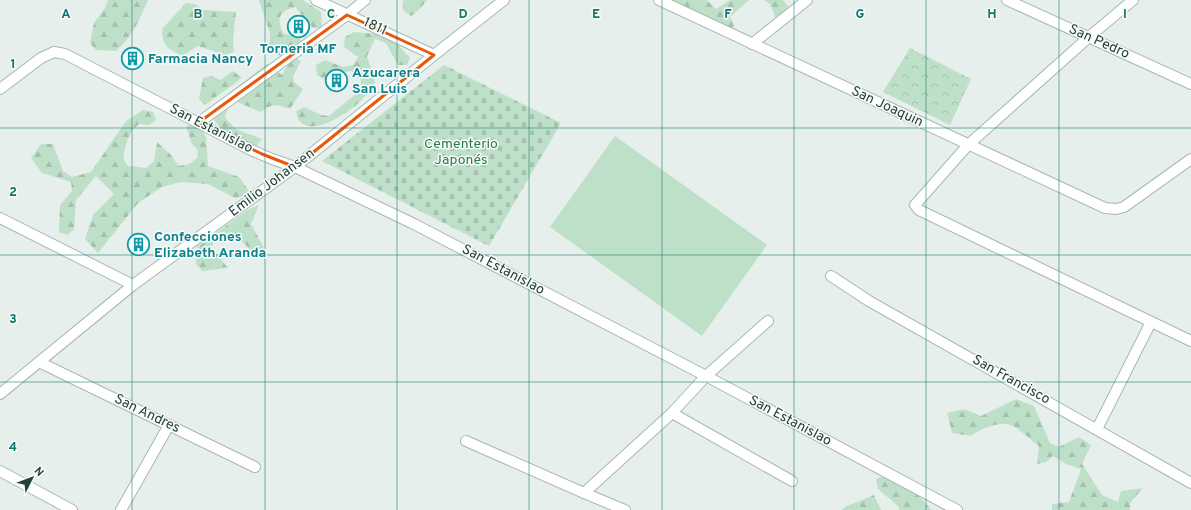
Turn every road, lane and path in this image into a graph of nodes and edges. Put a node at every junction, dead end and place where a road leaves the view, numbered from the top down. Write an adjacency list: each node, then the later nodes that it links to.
1 (316, 0): 8 (street, 1811)
2 (365, 0): 8 (street)
3 (504, 0): 11 (street, Emilio Johansen)
4 (659, 0): 10 (street, San Joaquin)
5 (807, 0): 10 (street)
6 (1007, 0): 9 (street, San Pedro)
7 (1133, 0): 9 (street)
8 (347, 15): 11 (street, 1811); 14 (street)
9 (1089, 37): 12 (street, San Pedro); 15 (street)
10 (752, 44): 15 (street, San Joaquin)
11 (434, 55): 17 (street, Emilio Johansen)
12 (1191, 84)
13 (0, 89): 14 (street, San Estanislao)
14 (198, 123): 17 (street, San Estanislao)
15 (968, 145): 16 (street, San Joaquin); 22 (street)
16 (1191, 159)
17 (296, 167): 20 (street, Emilio Johansen); 25 (street, San Estanislao)
18 (0, 218): 20 (street)
19 (831, 276): 29 (street, San Francisco)
20 (134, 285): 24 (street, Emilio Johansen)
21 (768, 320): 25 (street)
22 (1151, 322): 23 (street); 29 (street)
23 (1191, 341)
24 (39, 362): 26 (street, Emilio Johansen); 28 (street, San Andres)
25 (706, 376): 27 (street); 39 (street, San Estanislao)
26 (0, 394)
27 (672, 413): 33 (street); 35 (street)
28 (169, 425): 31 (street, San Andres); 37 (street)
29 (1097, 429): 34 (street, San Francisco)
30 (466, 441): 35 (street)
31 (255, 467)
32 (0, 470): 36 (street)
33 (792, 481)
34 (1191, 483)
35 (584, 493): 38 (street)
36 (72, 510)
37 (121, 510)
38 (625, 510)
39 (957, 510)

